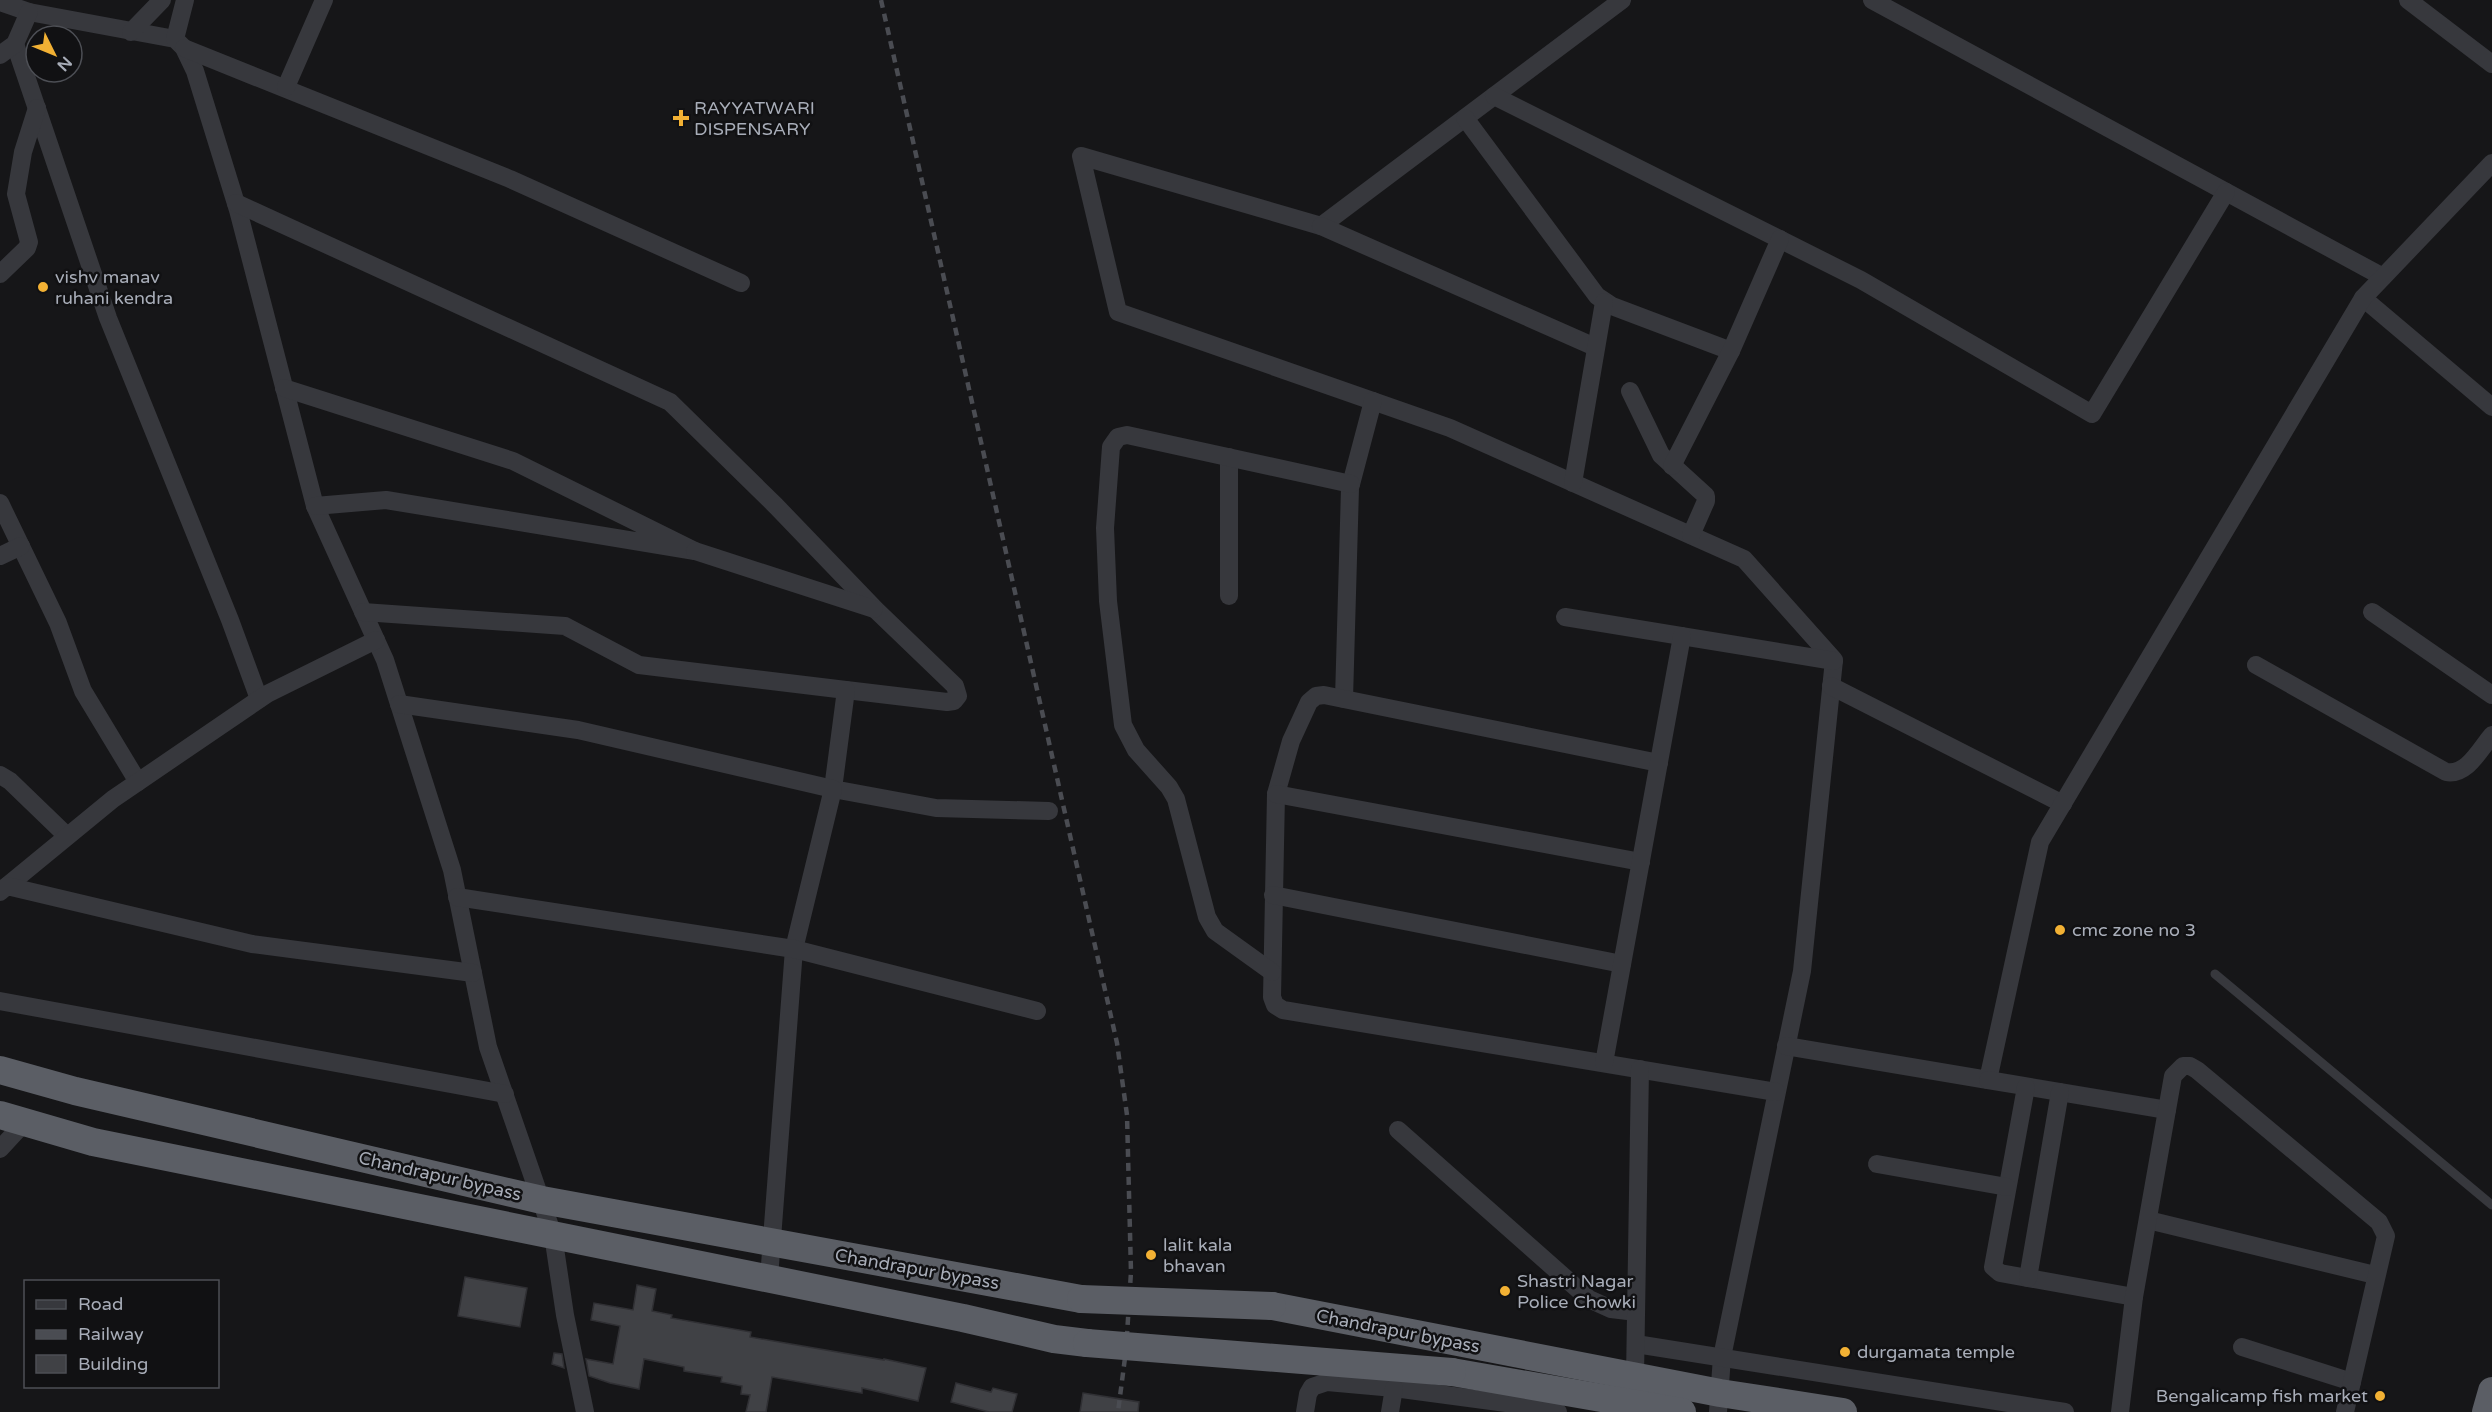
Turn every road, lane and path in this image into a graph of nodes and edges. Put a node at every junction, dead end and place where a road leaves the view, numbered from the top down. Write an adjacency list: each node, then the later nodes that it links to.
1 (162, 0): 9 (street)
2 (185, 0): 10 (street)
3 (324, 0): 14 (street)
4 (1622, 0): 15 (street)
5 (1872, 0): 19 (street)
6 (2408, 0): 13 (street)
7 (0, 2): 8 (street)
8 (29, 12): 9 (street); 11 (street)
9 (131, 32): 10 (street)
10 (180, 43): 14 (street); 20 (street)
11 (15, 44): 12 (street); 16 (street)
12 (0, 55)
13 (2492, 64)
14 (286, 87): 25 (street)
15 (1494, 96): 17 (street); 22 (street)
16 (37, 108): 23 (street); 56 (street)
17 (1465, 118): 21 (street); 27 (street)
18 (2492, 163): 24 (street)
19 (2226, 192): 22 (street); 24 (street)
20 (236, 203): 30 (street); 45 (street)
21 (1321, 226): 28 (street); 32 (street)
22 (1780, 240): 29 (street)
23 (0, 274)
24 (2383, 277): 26 (street)
25 (741, 283)
26 (2363, 298): 33 (street); 65 (street)
27 (1604, 302): 28 (street); 29 (street)
28 (1595, 347): 36 (street)
29 (1731, 351): 35 (street)
30 (284, 388): 39 (street); 42 (street)
31 (1630, 391): 35 (street)
32 (1373, 401): 36 (street); 37 (street)
33 (2492, 407)
34 (1229, 457): 37 (street); 44 (street); 74 (street)
35 (1672, 466): 40 (street)
36 (1573, 483): 40 (street)
37 (1352, 484): 57 (street)
38 (0, 503): 41 (street)
39 (315, 506): 42 (street); 46 (street)
40 (1690, 535): 51 (street)
41 (21, 546): 43 (street); 62 (street)
42 (695, 550): 45 (street)
43 (0, 556)
44 (1229, 596)
45 (876, 610): 54 (street)
46 (363, 612): 50 (street); 54 (street)
47 (2372, 612): 55 (street)
48 (1565, 617): 49 (street)
49 (1682, 636): 51 (street); 60 (street)
50 (376, 640): 56 (street); 58 (street)
51 (1834, 661): 53 (street)
52 (2256, 665): 59 (street)
53 (1831, 686): 65 (street); 79 (street)
54 (846, 690): 63 (street)
55 (2492, 695)
56 (259, 699): 62 (street)
57 (1344, 699): 60 (street); 64 (street)
58 (399, 704): 63 (street); 71 (street)
59 (2492, 735)
60 (1659, 763): 68 (street)
61 (0, 775): 67 (street)
62 (138, 782): 67 (street)
63 (833, 789): 66 (street); 72 (street)
64 (1276, 794): 68 (street); 70 (street)
65 (2063, 804): 83 (street)
66 (1049, 811)
67 (67, 836): 69 (street)
68 (1641, 862): 73 (street)
69 (3, 889): 75 (street)
70 (1273, 895): 73 (street); 74 (street)
71 (457, 897): 72 (street); 75 (street)
72 (794, 949): 78 (street); 98 (street)
73 (1622, 964): 80 (street)
74 (1272, 972): 80 (street)
75 (473, 973): 87 (street)
76 (2215, 974): 95 (lane)
77 (0, 1001): 87 (street)
78 (1036, 1011)
79 (1786, 1046): 83 (street); 85 (street)
80 (1604, 1063): 81 (street)
81 (1640, 1069): 85 (street); 103 (street)
82 (0, 1070): 94 (highway, Chandrapur bypass)
83 (1988, 1080): 84 (street)
84 (2026, 1087): 86 (street); 93 (street)
85 (1776, 1092): 106 (street)
86 (2060, 1092): 88 (street); 101 (street)
87 (505, 1094): 94 (street)
88 (2168, 1110): 96 (street); 99 (street)
89 (12, 1119): 91 (street); 97 (highway, Chandrapur bypass)
90 (1398, 1130): 103 (street)
91 (0, 1149)
92 (1877, 1164): 93 (street)
93 (2007, 1187): 101 (street)
94 (542, 1200): 97 (street); 98 (highway, Chandrapur bypass)
95 (2492, 1205)
96 (2148, 1220): 99 (street); 102 (street)
97 (553, 1235): 100 (highway, Chandrapur bypass); 112 (street)
98 (772, 1242): 100 (street); 107 (highway, Chandrapur bypass, bridge)
99 (2375, 1275): 108 (street)
100 (769, 1278): 116 (highway, Chandrapur bypass, bridge)
101 (2028, 1278): 102 (street)
102 (2134, 1297): 119 (street)
103 (1636, 1312): 104 (street)
104 (1636, 1344): 106 (street); 107 (street)
105 (2242, 1347): 108 (street)
106 (1722, 1357): 111 (street); 118 (street)
107 (1635, 1377): 111 (highway, Chandrapur bypass)
108 (2352, 1382): 120 (street)
109 (1394, 1388): 113 (street); 114 (street); 115 (street)
110 (2492, 1391): 121 (highway)
111 (1719, 1402): 117 (highway, Chandrapur bypass)
112 (585, 1412)
113 (1305, 1412)
114 (1390, 1412)
115 (1558, 1412)
116 (1682, 1412)
117 (1843, 1412)
118 (2065, 1412)
119 (2120, 1412)
120 (2345, 1412)
121 (2486, 1412)

